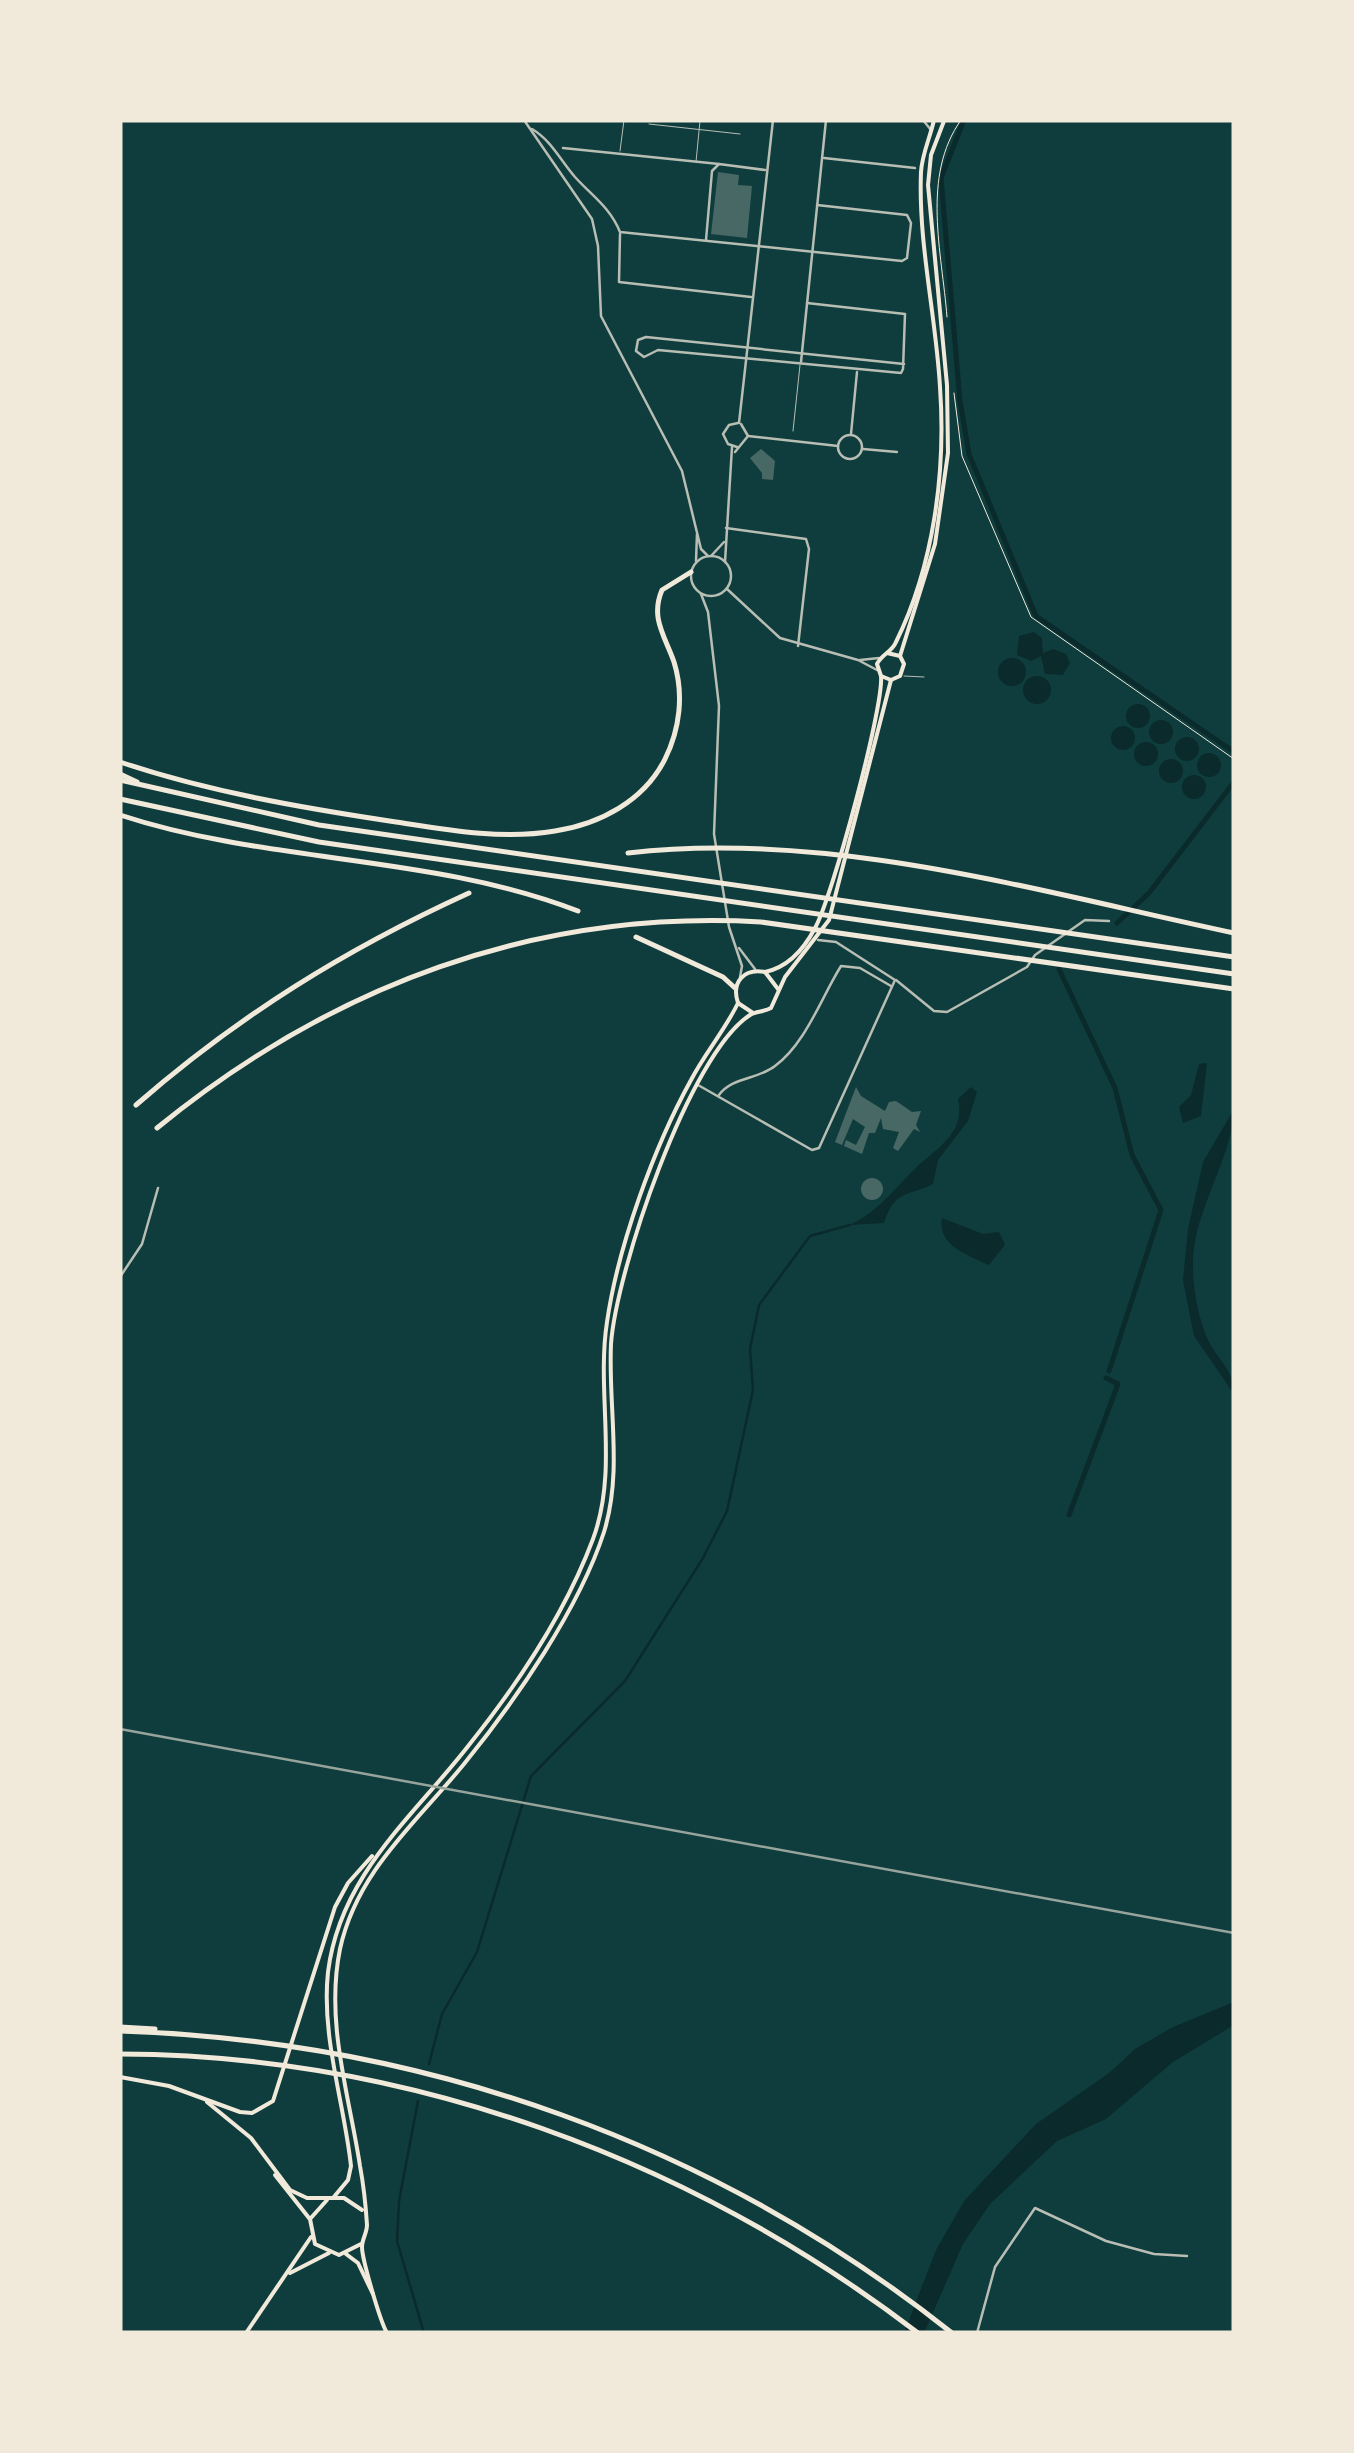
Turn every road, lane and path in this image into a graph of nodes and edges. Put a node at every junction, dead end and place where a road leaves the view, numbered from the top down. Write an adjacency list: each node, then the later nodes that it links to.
1 (624, 120): 14 (street)
2 (700, 120): 10 (street)
3 (773, 120): 19 (street)
4 (826, 120): 15 (street)
5 (923, 120): 11 (street)
6 (941, 120): 11 (main road); 56 (main road)
7 (961, 120): 27 (path)
8 (526, 122): 21 (street); 43 (street)
9 (649, 124): 10 (street)
10 (700, 130): 12 (street); 16 (street)
11 (931, 132): 55 (main road)
12 (740, 134)
13 (563, 148): 14 (street)
14 (620, 154): 16 (street)
15 (822, 158): 18 (street); 20 (street)
16 (696, 162): 17 (street)
17 (719, 164): 19 (street); 22 (street)
18 (915, 168)
19 (768, 170): 23 (street)
20 (817, 205): 24 (street); 24 (street)
21 (620, 232): 22 (street); 25 (street)
22 (707, 242): 23 (street)
23 (759, 247): 24 (street); 25 (street)
24 (812, 253): 26 (street)
25 (754, 297): 28 (street)
26 (807, 303): 29 (street); 31 (street)
27 (947, 316)
28 (748, 348): 29 (street); 30 (street); 30 (street)
29 (802, 353): 31 (street); 32 (street)
30 (747, 359): 32 (street); 35 (street)
31 (904, 364): 33 (street)
32 (800, 365): 33 (street); 36 (street)
33 (858, 371): 38 (street)
34 (954, 388): 66 (path)
35 (739, 424): 37 (street); 40 (street)
36 (793, 431)
37 (748, 436): 39 (street); 40 (street)
38 (851, 436): 39 (street); 41 (street)
39 (838, 446): 41 (street)
40 (735, 447): 44 (street)
41 (861, 449): 42 (street)
42 (897, 452)
43 (696, 528): 46 (street); 47 (street)
44 (726, 528): 45 (street); 54 (street)
45 (725, 541): 46 (street); 48 (street)
46 (710, 556): 47 (street); 48 (street)
47 (696, 562): 49 (street)
48 (725, 562): 50 (street)
49 (691, 572): 51 (street); 67 (highway)
50 (727, 589): 52 (street); 54 (street)
51 (701, 594): 52 (street); 53 (street)
52 (712, 596): 53 (street)
53 (708, 612): 80 (street)
54 (798, 646): 58 (street)
55 (887, 652): 56 (main road); 57 (main road)
56 (900, 656): 59 (main road)
57 (879, 658): 58 (street); 60 (main road)
58 (858, 660): 60 (street)
59 (904, 664): 62 (main road); 63 (street)
60 (877, 670): 61 (main road)
61 (881, 676): 65 (main road); 83 (main road)
62 (900, 676): 63 (street); 65 (main road)
63 (913, 676): 64 (street)
64 (924, 677)
65 (892, 680): 74 (main road)
66 (1234, 759)
67 (120, 762)
68 (120, 777): 81 (highway)
69 (120, 799): 84 (highway)
70 (120, 815): 73 (highway)
71 (628, 853): 76 (highway)
72 (469, 893): 95 (highway)
73 (578, 912)
74 (828, 920): 78 (main road); 79 (street)
75 (1108, 922): 86 (street)
76 (1234, 932)
77 (636, 937): 88 (highway)
78 (818, 940): 79 (street); 90 (main road)
79 (836, 942): 86 (street)
80 (738, 947): 82 (street); 85 (street)
81 (1234, 957)
82 (756, 970): 83 (main road); 85 (main road)
83 (765, 972): 90 (main road)
84 (1234, 974)
85 (740, 978): 88 (main road)
86 (896, 980): 87 (street)
87 (892, 986): 94 (street); 94 (street)
88 (735, 988): 91 (main road)
89 (1234, 988): 96 (highway)
90 (778, 989): 92 (main road)
91 (738, 1003): 92 (main road); 99 (main road)
92 (753, 1013): 93 (main road)
93 (698, 1085): 94 (street); 106 (main road)
94 (718, 1096)
95 (136, 1105)
96 (156, 1128)
97 (158, 1188): 98 (street)
98 (120, 1277)
99 (382, 1845): 103 (main road); 105 (main road)
100 (120, 2029): 118 (highway)
101 (120, 2054): 117 (highway)
102 (120, 2077): 103 (main road)
103 (200, 2098): 104 (main road)
104 (265, 2158): 105 (main road); 107 (main road)
105 (330, 2199): 106 (main road); 107 (main road)
106 (362, 2210): 109 (main road)
107 (310, 2219): 108 (main road)
108 (311, 2237): 110 (main road); 113 (main road)
109 (362, 2241): 111 (main road); 114 (main road)
110 (328, 2253): 111 (main road); 113 (main road)
111 (346, 2254): 114 (main road)
112 (1186, 2256): 119 (street)
113 (279, 2282): 115 (main road)
114 (376, 2299): 116 (main road)
115 (246, 2333)
116 (387, 2333)
117 (918, 2333)
118 (952, 2333)
119 (977, 2333)

